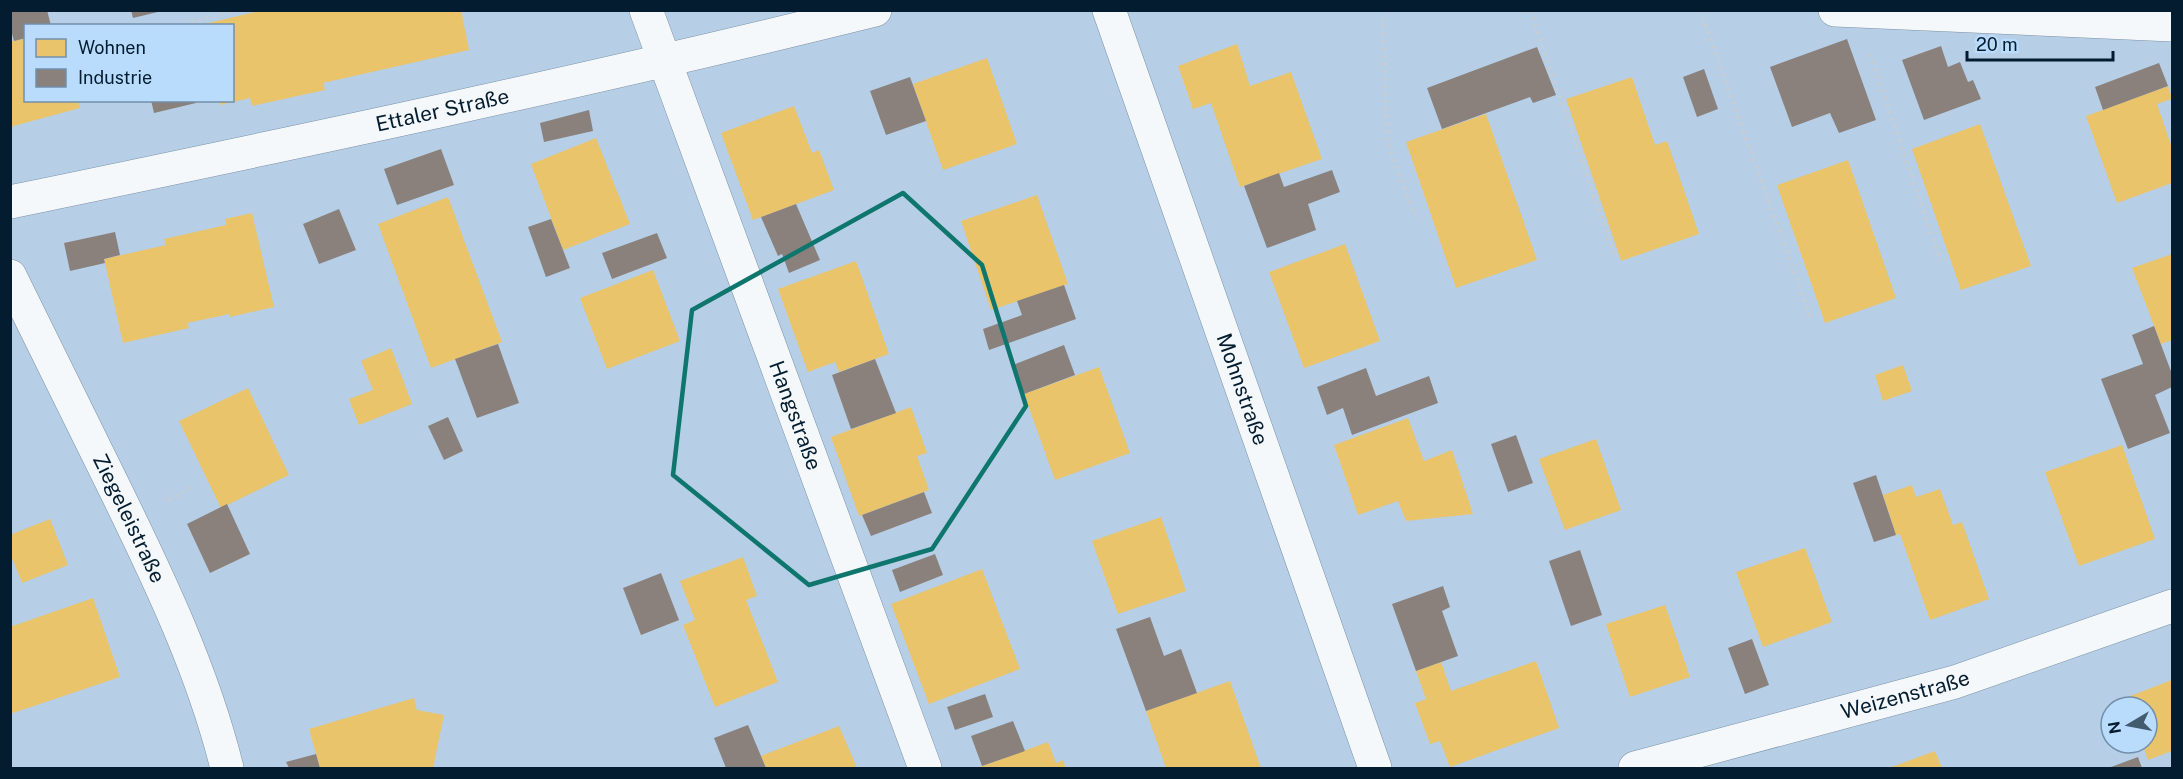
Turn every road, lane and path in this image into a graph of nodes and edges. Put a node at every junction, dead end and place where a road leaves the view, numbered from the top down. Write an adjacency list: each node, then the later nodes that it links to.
1 (240, 10): 11 (path)
2 (646, 10): 13 (street, Hangstraße)
3 (875, 10): 13 (street, Ettaler Straße)
4 (1109, 10): 23 (street, Mohnstraße)
5 (1383, 10): 15 (path)
6 (1530, 10): 16 (path)
7 (1700, 10): 19 (path)
8 (1835, 10): 9 (street)
9 (1847, 11): 10 (street)
10 (1855, 11): 12 (street); 17 (path)
11 (191, 22)
12 (2172, 25)
13 (664, 62): 14 (street, Ettaler Straße); 22 (street, Hangstraße)
14 (10, 202)
15 (1417, 221)
16 (1614, 255)
17 (1941, 262)
18 (10, 276): 21 (street, Ziegeleistraße)
19 (1811, 319)
20 (2172, 606): 24 (street, Weizenstraße)
21 (227, 768)
22 (925, 768)
23 (1376, 768)
24 (1635, 768)

